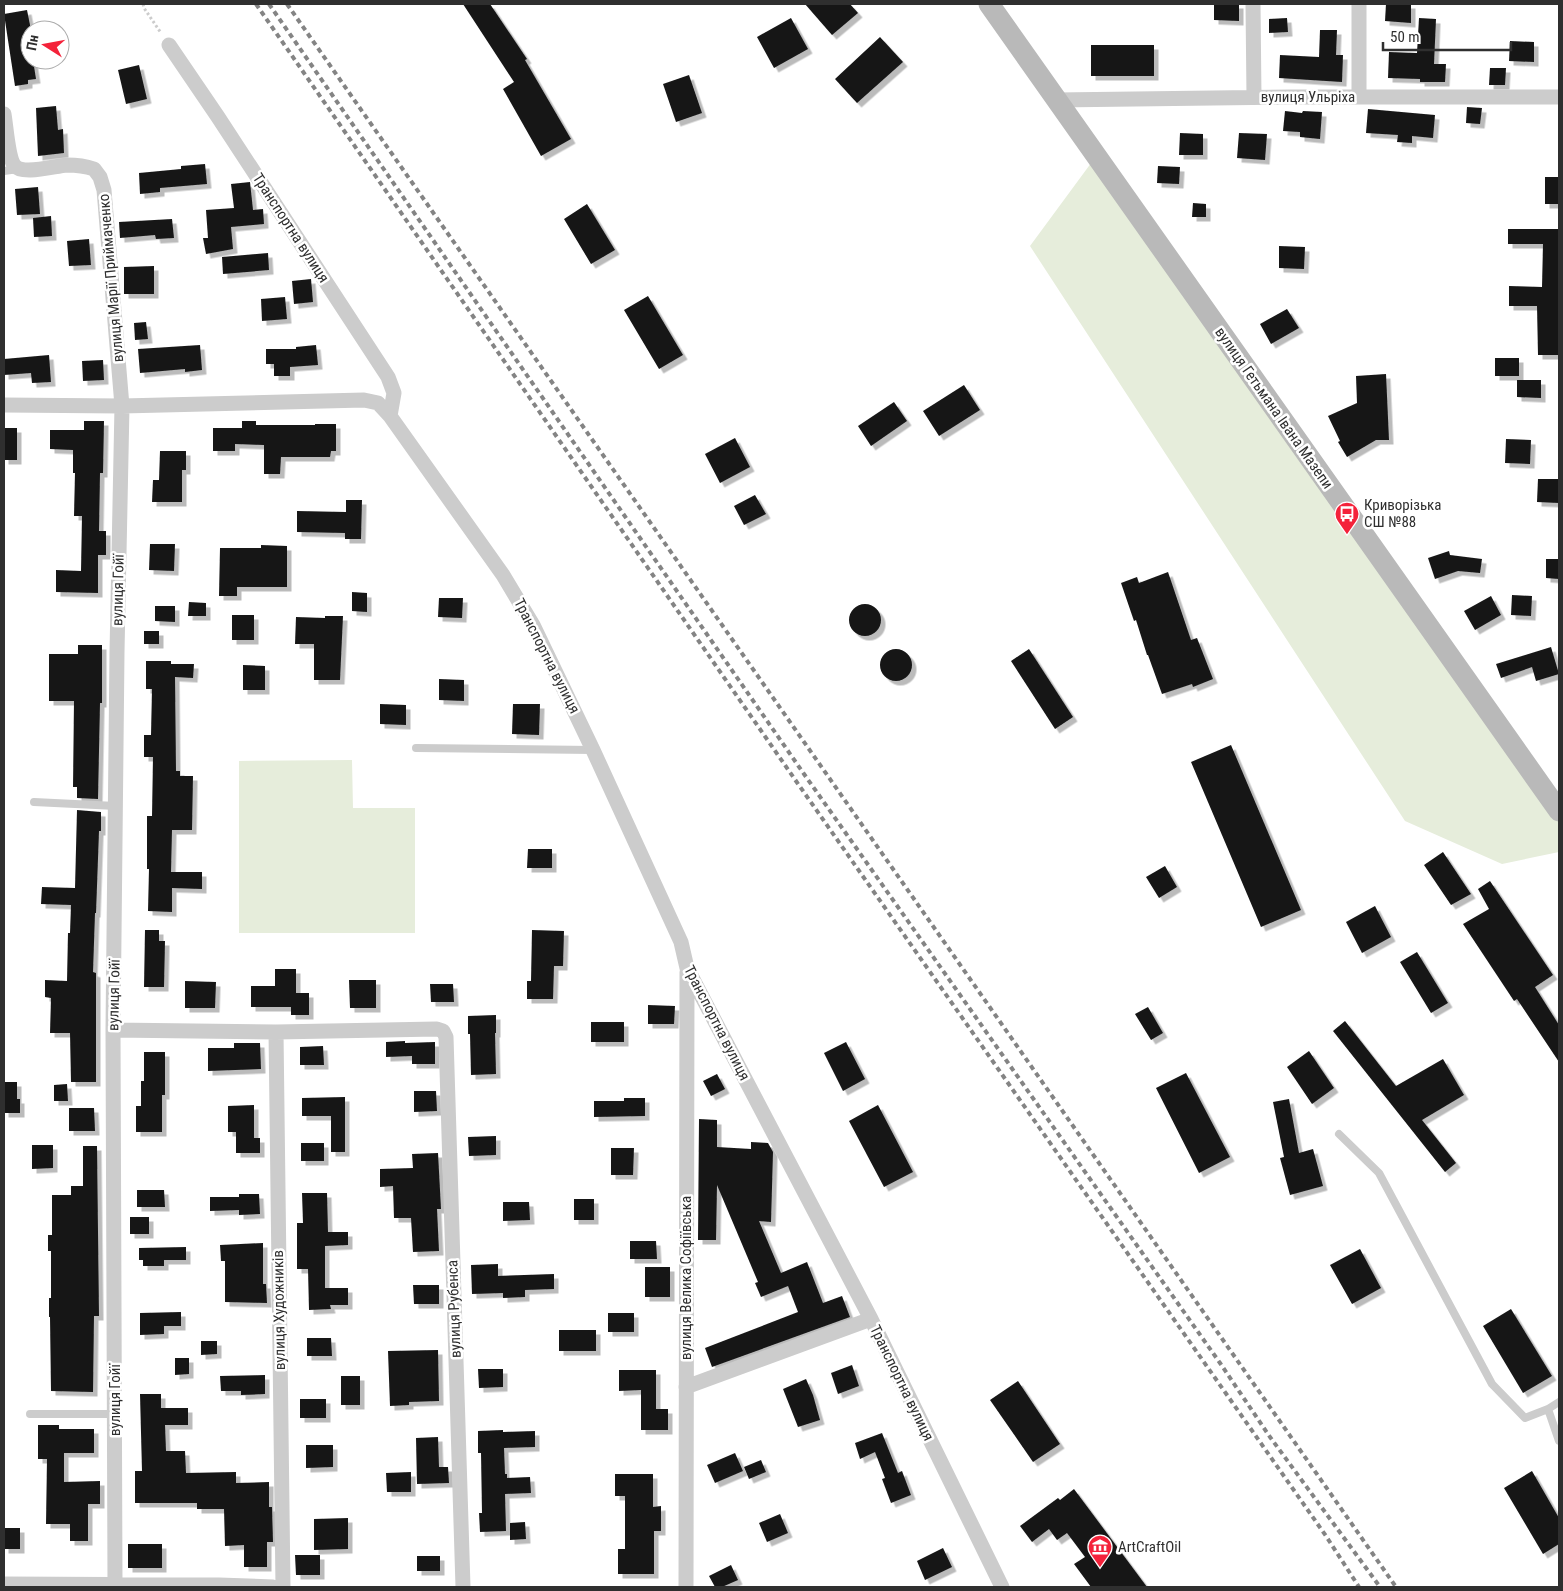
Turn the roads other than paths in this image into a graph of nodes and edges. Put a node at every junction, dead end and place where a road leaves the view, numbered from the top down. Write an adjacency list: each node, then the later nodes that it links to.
1 (989, 4): 8 (main road, вулиця Гетьмана Івана Мазепи)
2 (1252, 4): 5 (street)
3 (1359, 4): 6 (street)
4 (169, 45): 14 (street, Транспортна вулиця)
5 (1254, 97): 6 (street, вулиця Ульріха); 8 (street, вулиця Ульріха)
6 (1359, 97): 7 (street, вулиця Ульріха)
7 (1559, 97)
8 (1056, 100): 19 (main road, вулиця Гетьмана Івана Мазепи)
9 (4, 114): 10 (street)
10 (20, 169): 11 (lane); 13 (street, вулиця Марії Приймаченко)
11 (4, 171)
12 (4, 405): 13 (street)
13 (122, 406): 14 (street, Транспортна вулиця); 18 (street, вулиця Гойї)
14 (390, 416): 16 (street, Транспортна вулиця)
15 (416, 748): 16 (lane)
16 (594, 750): 20 (street, Транспортна вулиця)
17 (34, 802): 18 (lane)
18 (116, 806): 21 (street, вулиця Гойї)
19 (1559, 811)
20 (687, 968): 24 (street, Транспортна вулиця); 25 (street, вулиця Велика Софіївська)
21 (113, 1030): 22 (street); 29 (street, вулиця Гойї)
22 (276, 1032): 36 (street, вулиця Художників); 37 (street, вулиця Рубенса)
23 (1339, 1134): 27 (lane)
24 (871, 1319): 25 (street); 39 (street, Транспортна вулиця)
25 (686, 1387): 38 (street, вулиця Велика Софіївська)
26 (1559, 1402): 27 (lane)
27 (1548, 1409): 30 (lane)
28 (30, 1414): 29 (lane)
29 (115, 1414): 32 (street, вулиця Гойї)
30 (1559, 1441)
31 (4, 1584): 33 (street)
32 (116, 1585): 33 (street); 34 (street)
33 (44, 1586)
34 (219, 1586): 35 (street)
35 (273, 1587)
36 (282, 1587)
37 (463, 1587)
38 (686, 1587)
39 (1002, 1587)

